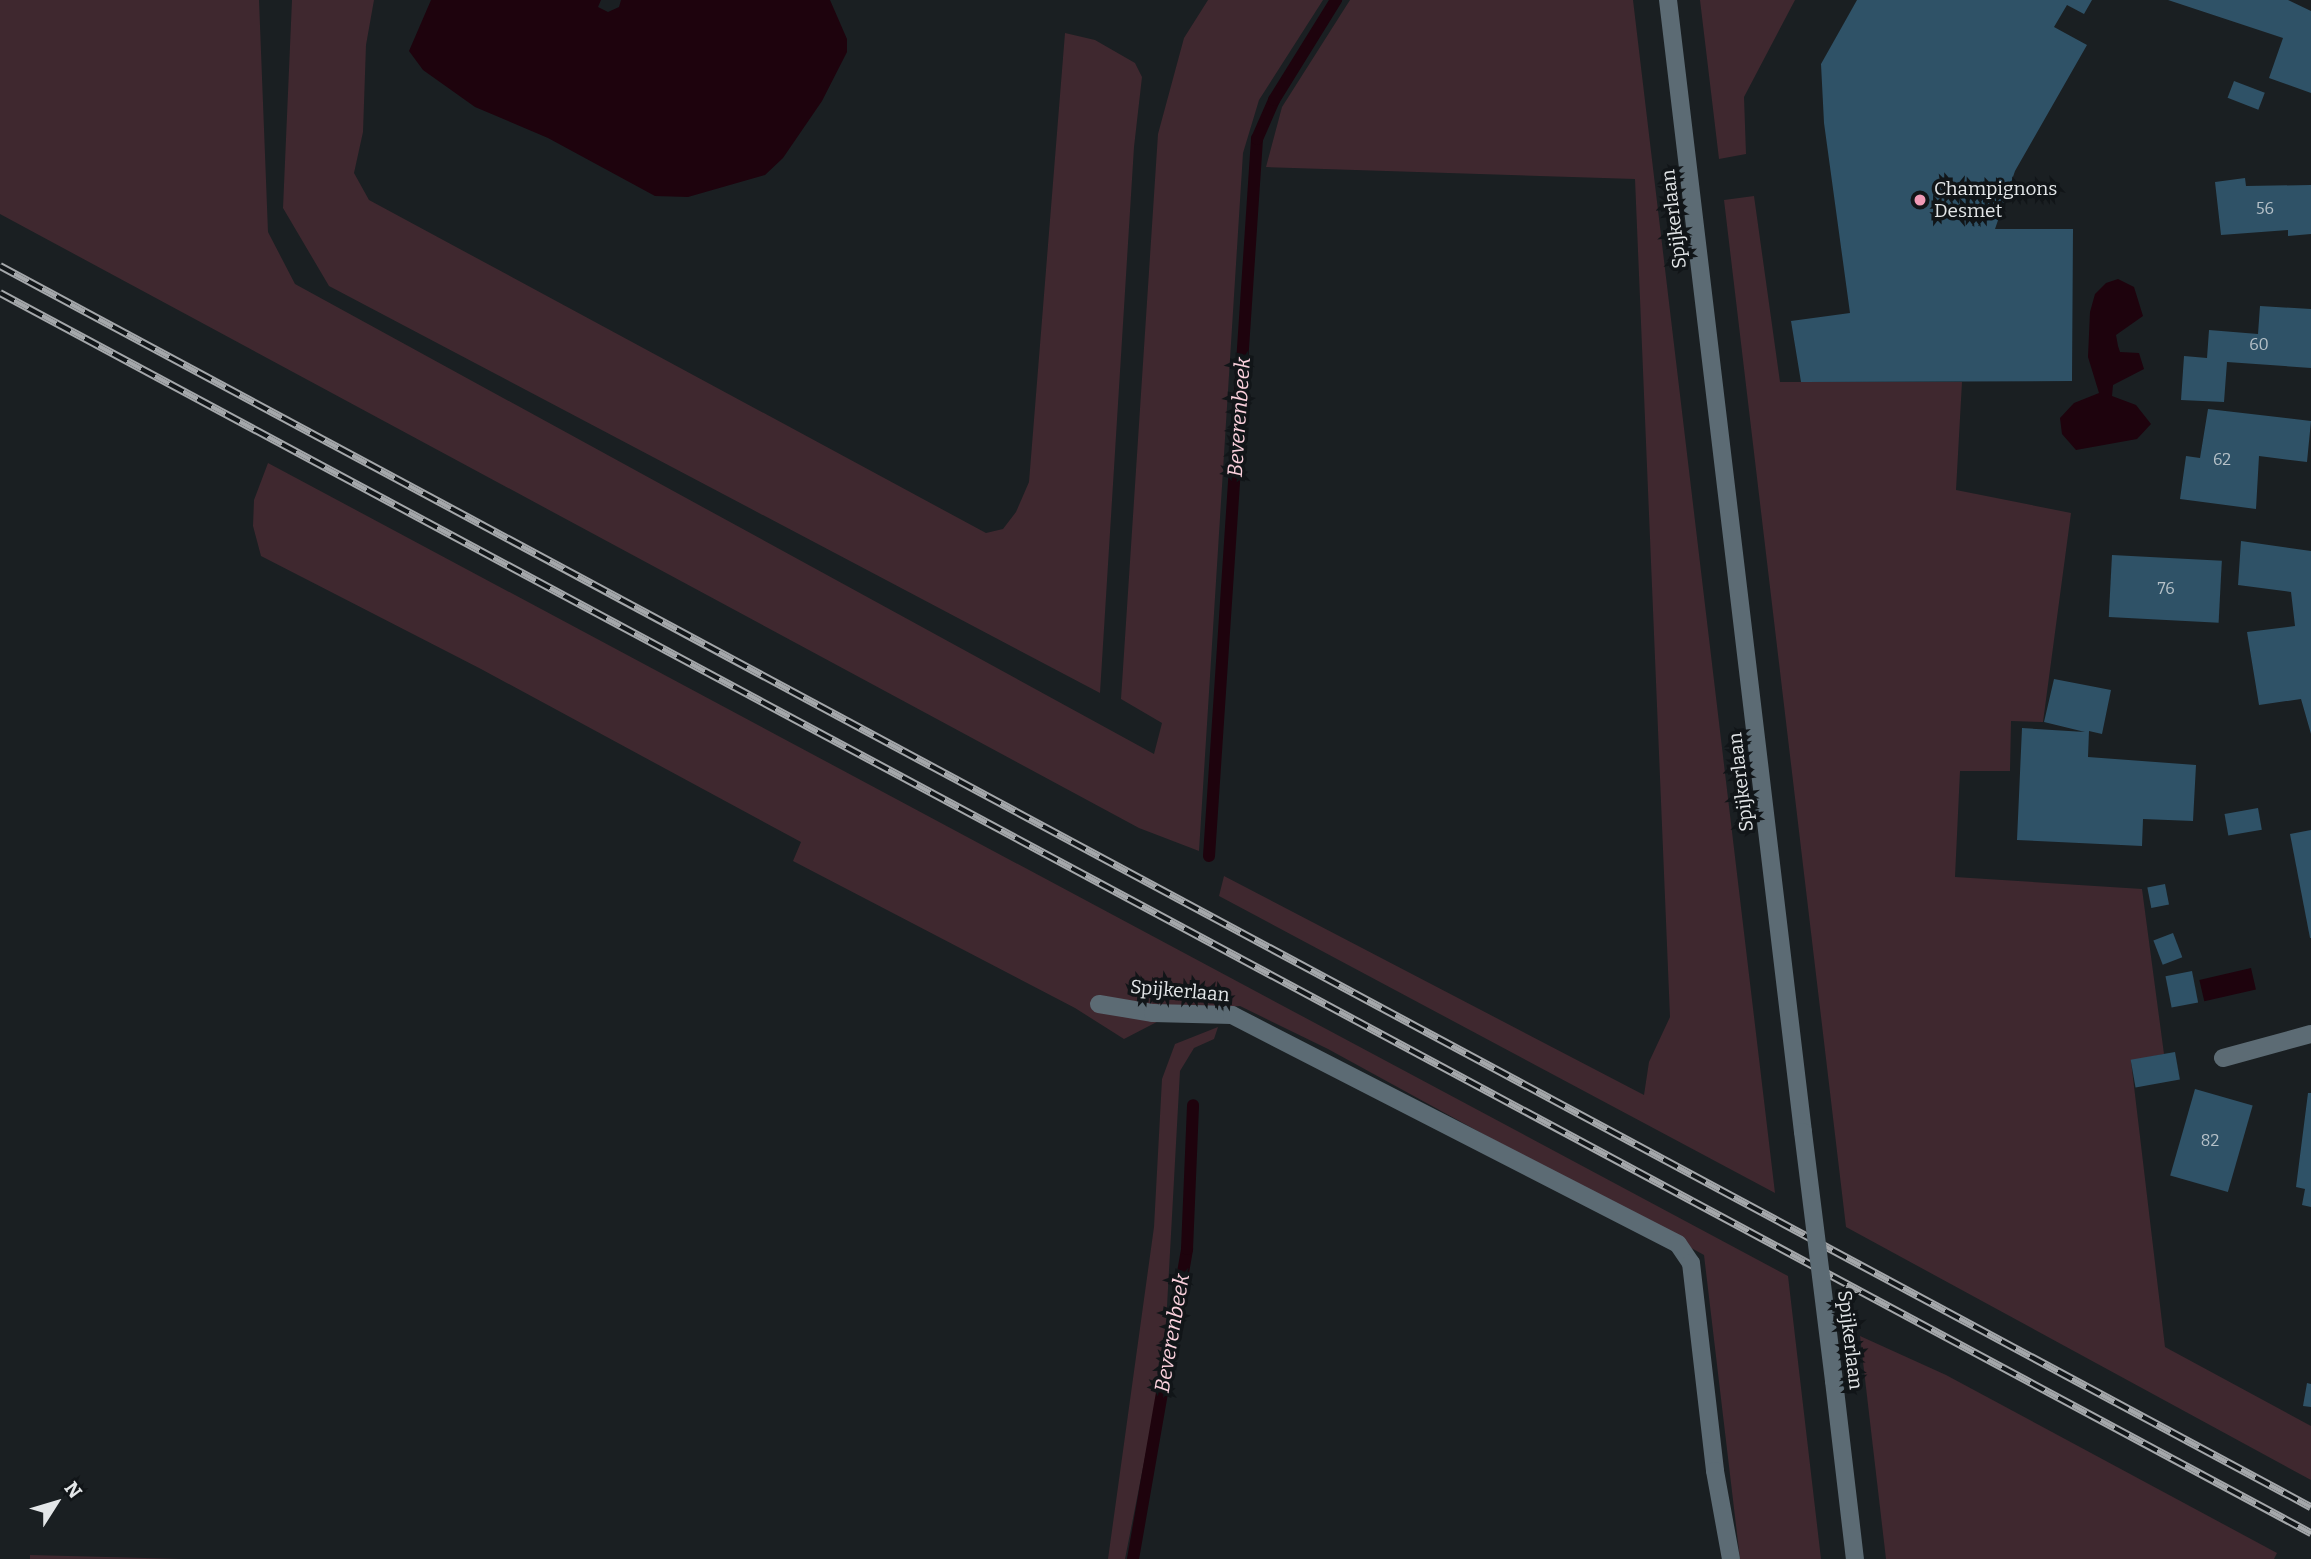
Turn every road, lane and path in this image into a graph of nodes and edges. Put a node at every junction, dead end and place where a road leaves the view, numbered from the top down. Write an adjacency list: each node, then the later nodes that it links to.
1 (1668, 0): 6 (street, Spijkerlaan, bridge)
2 (1099, 1004): 5 (street, Spijkerlaan)
3 (2311, 1034): 4 (street)
4 (2223, 1058)
5 (1731, 1559)
6 (1855, 1559)

